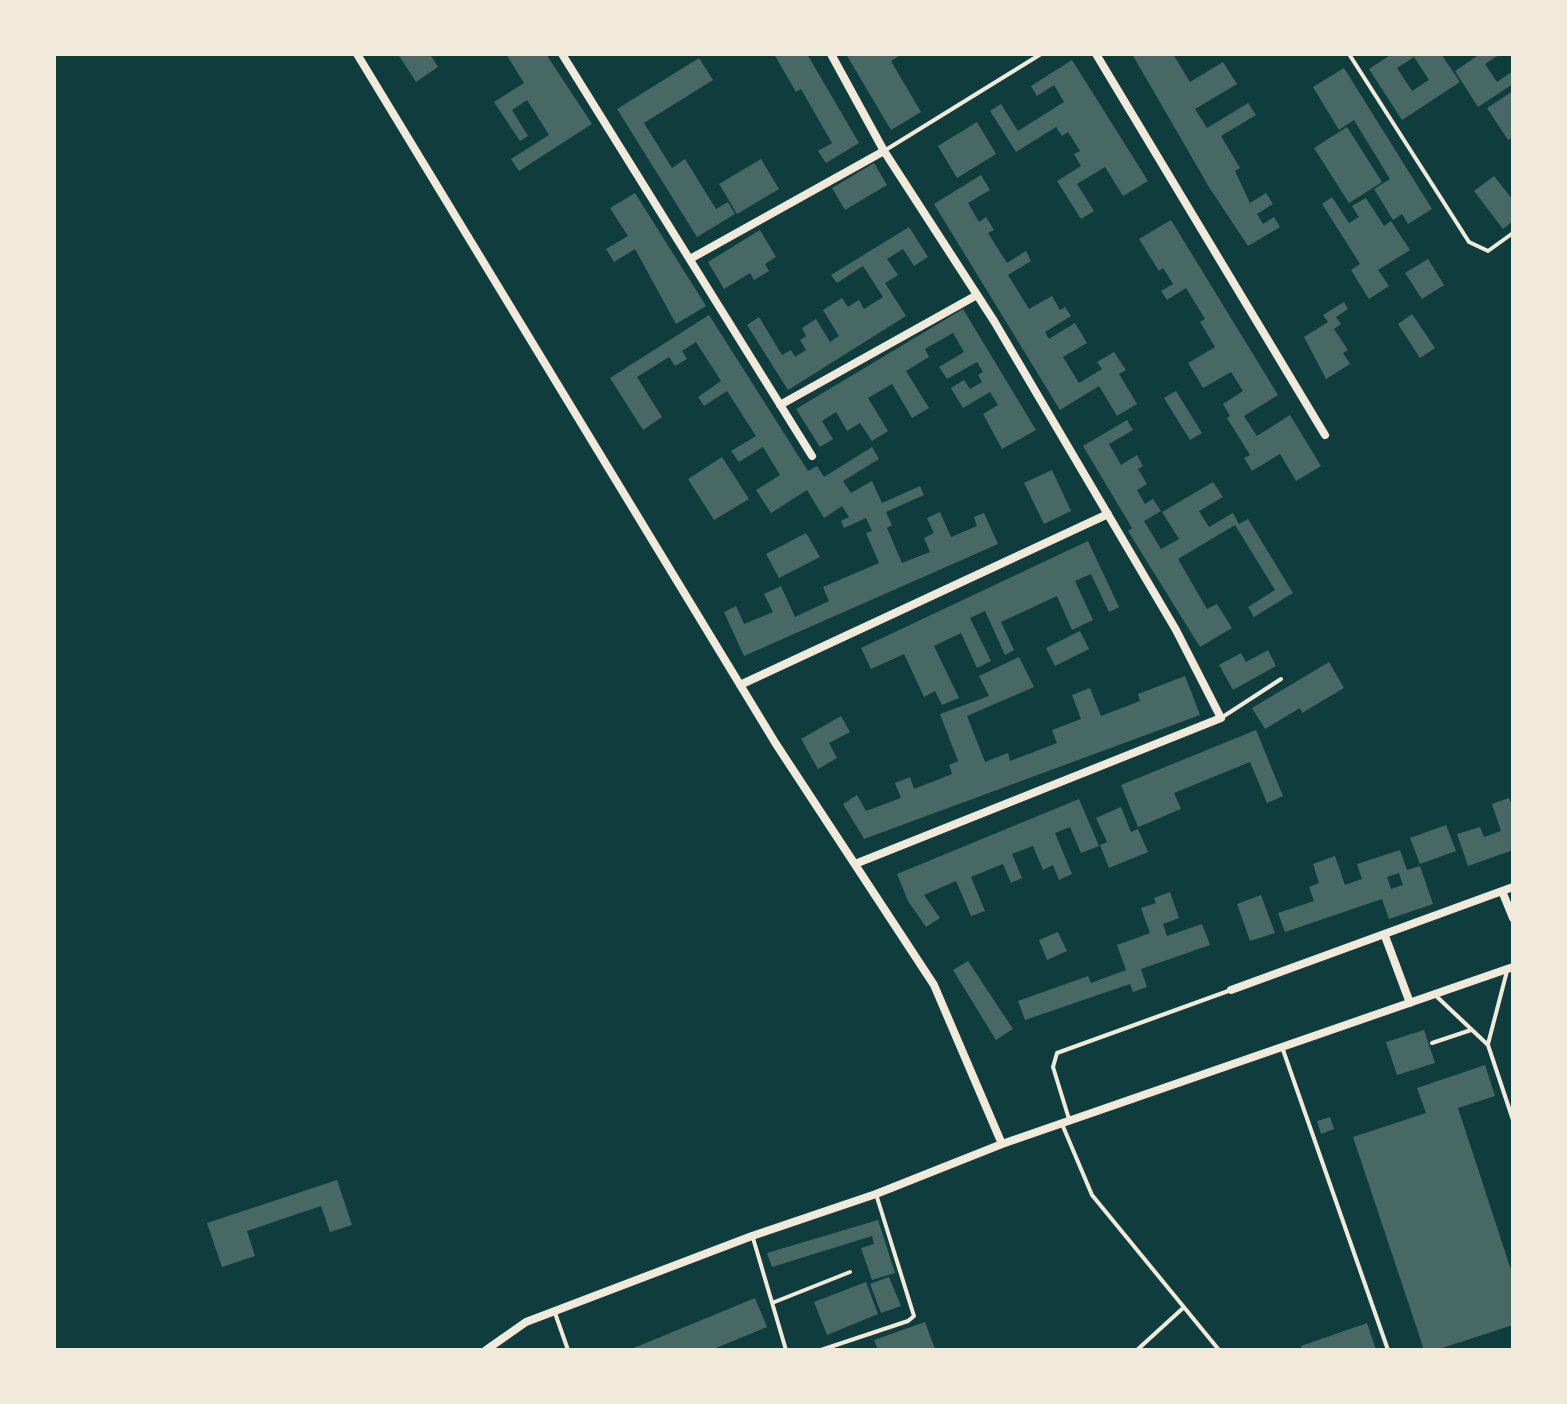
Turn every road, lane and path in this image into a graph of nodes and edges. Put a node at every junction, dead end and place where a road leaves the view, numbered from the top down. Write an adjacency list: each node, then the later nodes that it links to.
1 (357, 54): 16 (street)
2 (562, 54): 9 (street)
3 (831, 54): 7 (street)
4 (1041, 54): 7 (lane)
5 (1096, 54): 12 (street)
6 (1349, 54): 8 (lane)
7 (884, 151): 9 (street); 10 (street)
8 (1513, 233)
9 (690, 259): 11 (street)
10 (977, 295): 11 (street); 14 (street)
11 (780, 405): 13 (street)
12 (1325, 435)
13 (812, 456)
14 (1108, 514): 16 (street); 17 (street)
15 (1281, 679): 17 (lane)
16 (740, 685): 18 (street)
17 (1221, 718): 18 (street)
18 (855, 864): 33 (street)
19 (1513, 887): 20 (street)
20 (1502, 891): 21 (street); 22 (street)
21 (1513, 918)
22 (1385, 936): 24 (street); 26 (street)
23 (1510, 968): 25 (street); 29 (lane)
24 (1231, 990): 32 (lane)
25 (1434, 994): 26 (street); 27 (lane)
26 (1410, 1003): 30 (street)
27 (1471, 1030): 28 (lane); 29 (lane)
28 (1432, 1043)
29 (1488, 1045): 31 (lane)
30 (1282, 1047): 32 (street); 46 (lane)
31 (1513, 1120)
32 (1066, 1122): 33 (street); 38 (lane)
33 (1002, 1144): 34 (street)
34 (876, 1194): 35 (street); 43 (lane)
35 (752, 1236): 37 (lane); 39 (street)
36 (850, 1272): 37 (lane)
37 (772, 1303): 42 (lane)
38 (1182, 1309): 44 (lane); 45 (lane)
39 (554, 1311): 40 (street); 41 (lane)
40 (486, 1350)
41 (568, 1350)
42 (786, 1350)
43 (821, 1350)
44 (1137, 1350)
45 (1219, 1350)
46 (1388, 1350)

